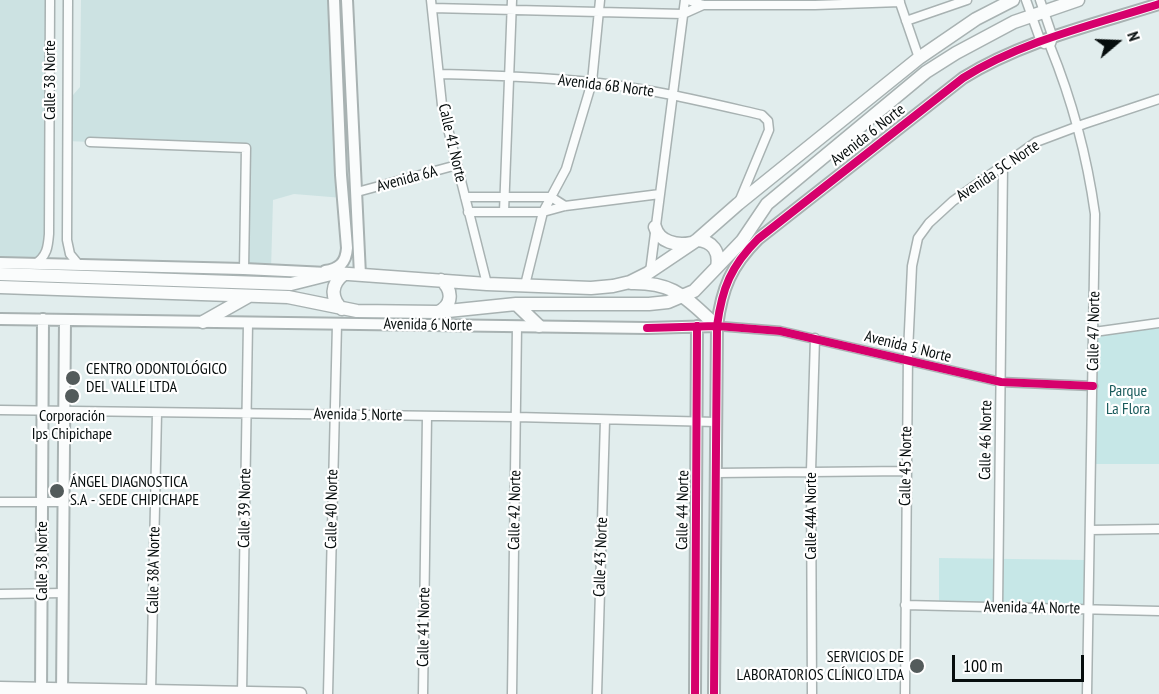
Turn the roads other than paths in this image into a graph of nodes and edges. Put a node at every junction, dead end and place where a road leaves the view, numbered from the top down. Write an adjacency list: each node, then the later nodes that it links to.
1 (50, 0): 31 (street, Calle 38 Norte)
2 (68, 0): 32 (street, Calle 38 Norte)
3 (334, 0): 57 (street)
4 (347, 0): 39 (street)
5 (513, 0): 19 (street)
6 (600, 0): 20 (street)
7 (687, 0): 18 (street); 21 (street)
8 (967, 0): 23 (street)
9 (1013, 0): 25 (main road, Avenida 6 Norte)
10 (1026, 0): 22 (street, Calle 47 Norte)
11 (1078, 0): 17 (main road, Avenida 6 Norte)
12 (899, 1): 14 (street); 23 (street)
13 (765, 3): 14 (street); 18 (street)
14 (815, 3)
15 (432, 4): 19 (street); 26 (street, Calle 41 Norte)
16 (1159, 4): 24 (street, Avenida 6 Norte)
17 (1042, 5): 22 (main road, Avenida 6 Norte); 24 (street, Calle 47 Norte)
18 (703, 6): 21 (street)
19 (512, 10): 20 (street); 27 (street)
20 (599, 11): 21 (street); 28 (street)
21 (683, 14): 29 (street)
22 (1031, 16): 24 (street, Calle 47 Norte); 55 (main road, Avenida 6 Norte)
23 (906, 21): 25 (street)
24 (1048, 42): 35 (street, Calle 47 Norte); 82 (street, Avenida 6 Norte)
25 (919, 58): 44 (main road, Avenida 6 Norte)
26 (439, 74): 27 (street, Avenida 6B Norte); 37 (street, Calle 41 Norte)
27 (511, 76): 28 (street, Avenida 6B Norte); 42 (street)
28 (592, 82): 29 (street, Avenida 6B Norte); 43 (street)
29 (672, 95): 40 (street); 44 (street, Avenida 6B Norte)
30 (1159, 99): 35 (street, Avenida 5C Norte)
31 (50, 100): 32 (street); 33 (street, Calle 38 Norte)
32 (66, 103): 34 (street, Calle 38 Norte)
33 (50, 122): 34 (street); 53 (street, Calle 38 Norte)
34 (66, 122): 54 (street, Calle 38 Norte)
35 (1078, 126): 38 (street, Avenida 5C Norte); 83 (street, Calle 47 Norte)
36 (90, 142): 56 (street)
37 (457, 165): 39 (street, Avenida 6A); 41 (street, Calle 41 Norte)
38 (1003, 165): 50 (street, Avenida 5C Norte); 86 (street, Calle 46 Norte)
39 (357, 192): 61 (street)
40 (660, 194): 45 (street); 49 (street)
41 (465, 197): 42 (street); 46 (street, Calle 41 Norte)
42 (506, 197): 43 (street); 47 (street)
43 (551, 197): 45 (street); 48 (street)
44 (738, 204): 51 (main road, Avenida 6 Norte)
45 (565, 206): 48 (street)
46 (468, 212): 47 (street); 63 (street, Calle 41 Norte)
47 (504, 212): 48 (street)
48 (543, 212): 65 (street)
49 (655, 227): 51 (main road); 58 (street)
50 (918, 238): 85 (street, Calle 45 Norte)
51 (694, 242): 55 (main road); 58 (main road, Avenida 6 Norte)
52 (0, 263): 53 (street, Avenida 6 Norte)
53 (35, 264): 54 (street, Avenida 6 Norte)
54 (79, 265): 56 (street, Avenida 6 Norte)
55 (717, 267): 68 (main road, Avenida 6 Norte)
56 (244, 269): 57 (street, Avenida 6 Norte)
57 (318, 272): 59 (street, Avenida 6 Norte)
58 (650, 272): 64 (main road, Avenida 6 Norte)
59 (340, 273): 60 (main road, Avenida 6 Norte); 61 (main road, Avenida 6 Norte); 70 (main road)
60 (0, 274)
61 (360, 275): 62 (main road, Avenida 6 Norte)
62 (441, 280): 63 (main road, Avenida 6 Norte); 71 (main road)
63 (487, 284): 65 (main road, Avenida 6 Norte)
64 (624, 284): 65 (main road, Avenida 6 Norte); 68 (main road)
65 (525, 285)
66 (0, 287): 67 (main road, Avenida 6 Norte)
67 (249, 296): 70 (main road, Avenida 6 Norte); 75 (main road)
68 (684, 297): 69 (main road, Avenida 6 Norte); 82 (main road)
69 (516, 304): 71 (main road, Avenida 6 Norte); 80 (main road)
70 (342, 309): 71 (main road, Avenida 6 Norte)
71 (438, 312)
72 (0, 319): 73 (street, Avenida 6 Norte)
73 (43, 319): 74 (street, Avenida 6 Norte); 89 (street, Calle 38 Norte)
74 (65, 320): 75 (street, Avenida 6 Norte); 90 (street, Calle 38 Norte)
75 (204, 322): 76 (street, Avenida 6 Norte)
76 (248, 323): 78 (street, Avenida 6 Norte); 92 (street, Calle 39 Norte)
77 (1159, 323): 83 (street)
78 (337, 324): 79 (street, Avenida 6 Norte); 93 (street, Calle 40 Norte)
79 (517, 326): 80 (street, Avenida 6 Norte); 95 (street, Calle 42 Norte)
80 (539, 326): 81 (street, Avenida 6 Norte)
81 (697, 326): 82 (street, Avenida 6 Norte); 97 (street, Calle 44 Norte)
82 (717, 326): 84 (street, Avenida 5 Norte); 98 (street, Calle 44 Norte)
83 (1094, 332): 87 (street, Calle 47 Norte)
84 (815, 338): 85 (street, Avenida 5 Norte); 99 (street, Calle 44A Norte)
85 (908, 360): 86 (street, Avenida 5 Norte); 100 (street, Calle 45 Norte)
86 (1000, 382): 87 (street, Avenida 5 Norte); 111 (street, Calle 46 Norte)
87 (1093, 386): 106 (street, Calle 47 Norte)
88 (0, 410): 89 (street, Avenida 5 Norte)
89 (43, 410): 90 (street, Avenida 5 Norte); 102 (street, Calle 38 Norte)
90 (64, 412): 91 (street, Avenida 5 Norte); 104 (street, Calle 38 Norte)
91 (157, 413): 92 (street, Avenida 5 Norte); 116 (street, Calle 38A Norte)
92 (246, 414): 93 (street, Avenida 5 Norte); 118 (street, Calle 39 Norte)
93 (335, 415): 94 (street, Avenida 5 Norte); 120 (street, Calle 40 Norte)
94 (427, 416): 95 (street, Avenida 5 Norte); 121 (street, Calle 41 Norte)
95 (516, 417): 96 (street, Avenida 5 Norte); 122 (street, Calle 42 Norte)
96 (605, 420): 97 (street, Avenida 5 Norte); 123 (street, Calle 43 Norte)
97 (698, 422): 98 (street, Avenida 5 Norte); 124 (street, Calle 44 Norte)
98 (717, 422): 101 (street, Calle 44 Norte)
99 (811, 471): 100 (street); 101 (street); 126 (street, Calle 44A Norte)
100 (906, 471): 110 (street, Calle 45 Norte)
101 (716, 473): 125 (street, Calle 44 Norte)
102 (42, 501): 103 (street); 104 (street); 107 (street, Calle 38 Norte)
103 (0, 502)
104 (63, 502): 108 (street, Calle 38 Norte)
105 (1159, 529): 106 (street)
106 (1090, 530): 112 (street, Calle 47 Norte)
107 (42, 593): 108 (street); 109 (street); 115 (street, Calle 38 Norte)
108 (63, 593): 117 (street, Calle 38 Norte)
109 (0, 594)
110 (905, 605): 111 (street, Avenida 4A Norte); 127 (street, Calle 45 Norte)
111 (998, 608): 112 (street, Avenida 4A Norte)
112 (1089, 610): 113 (street, Avenida 4A Norte); 128 (street, Calle 47 Norte)
113 (1159, 611)
114 (0, 688): 115 (main road)
115 (41, 691): 117 (main road)
116 (151, 691): 117 (main road); 118 (main road)
117 (62, 692)
118 (243, 693): 119 (main road)
119 (300, 694)
120 (328, 694)
121 (423, 694)
122 (512, 694)
123 (597, 694)
124 (695, 694)
125 (714, 694)
126 (812, 694)
127 (905, 694)
128 (1087, 694)

